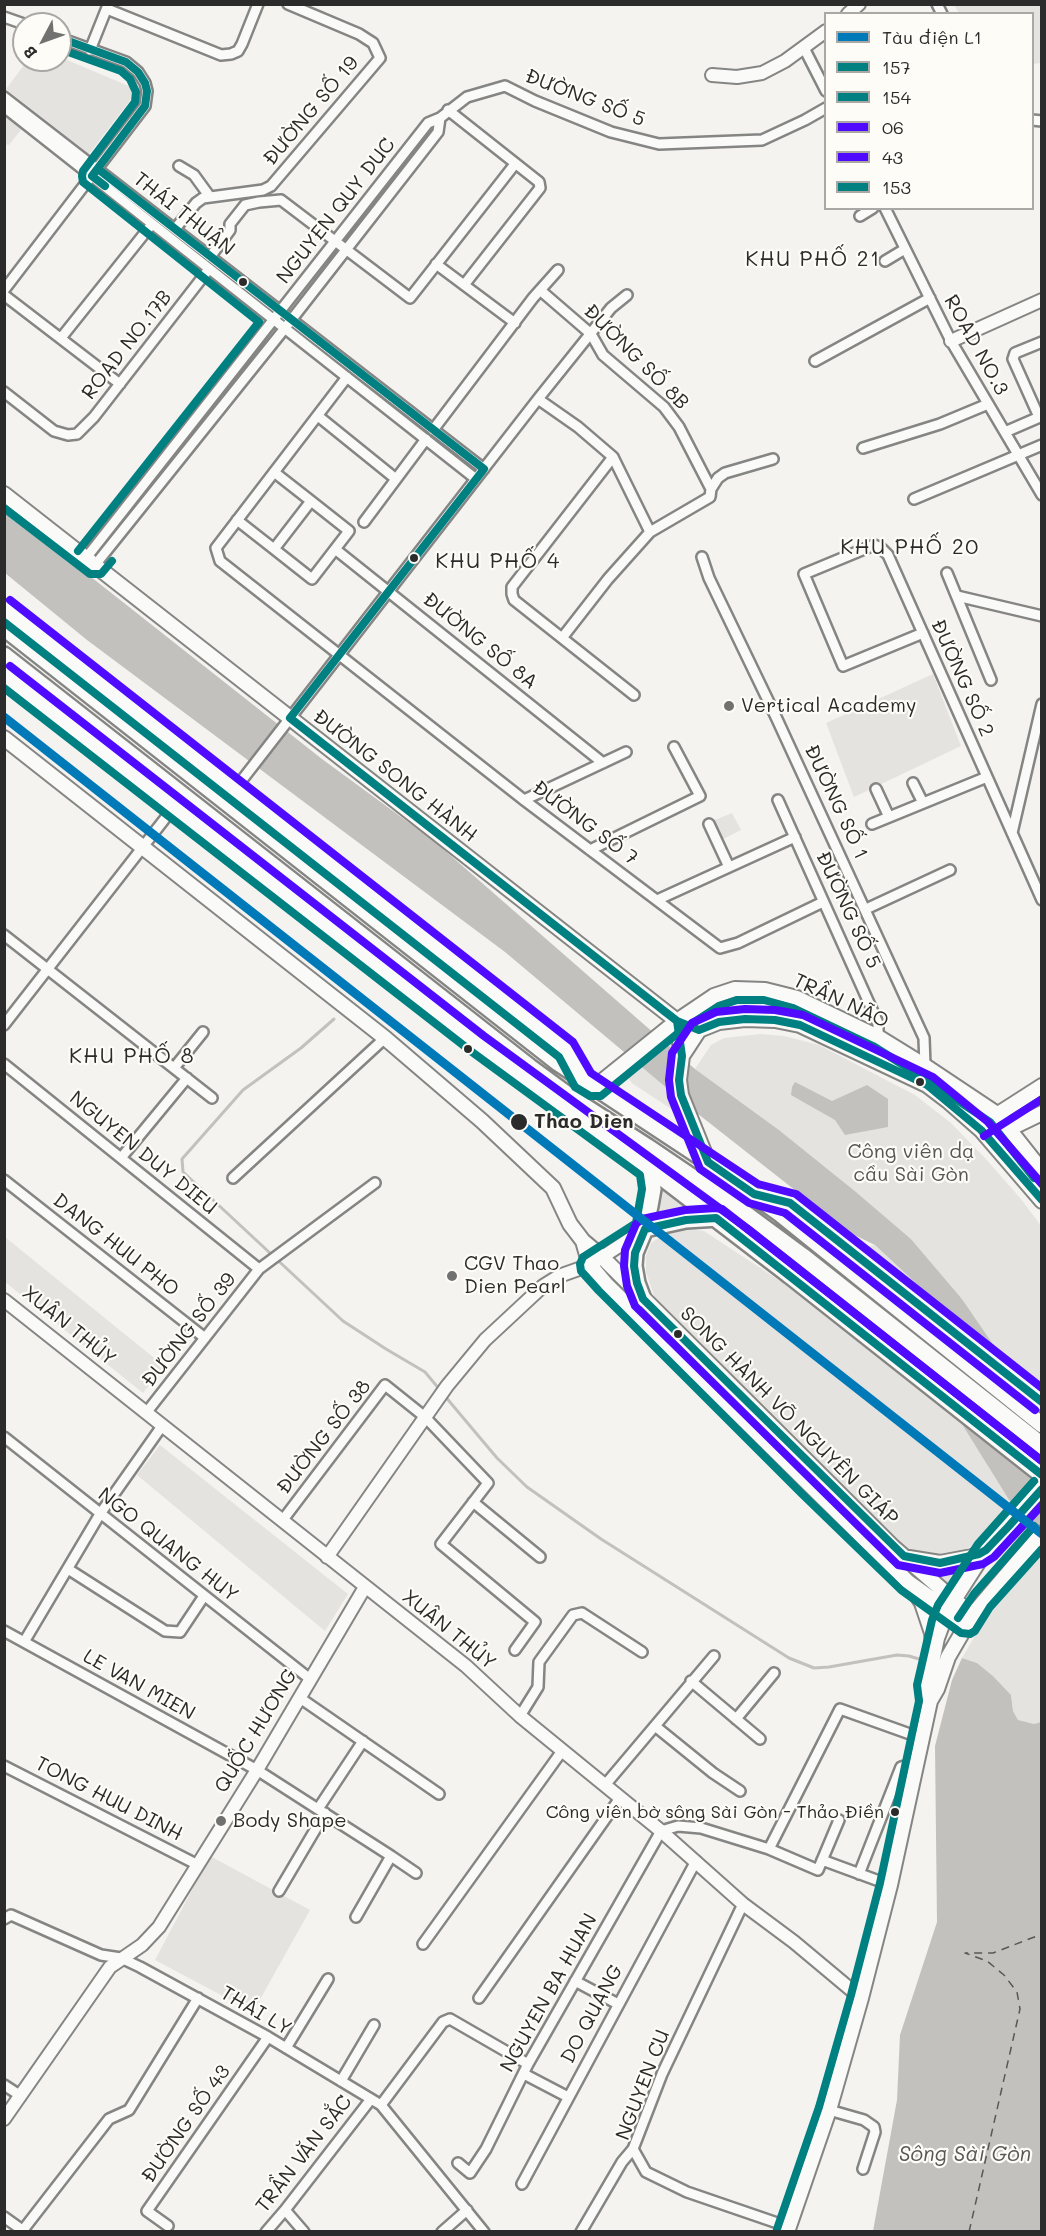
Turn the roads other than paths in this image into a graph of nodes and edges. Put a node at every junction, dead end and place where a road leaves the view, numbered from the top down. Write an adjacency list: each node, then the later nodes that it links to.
1 (258, 4): 3 (street)
2 (288, 4): 19 (street, ĐƯỜNG SỐ 19)
3 (108, 7): 7 (street)
4 (824, 32): 6 (street)
5 (72, 43): 7 (street)
6 (804, 48): 8 (street); 10 (street)
7 (90, 50): 18 (street)
8 (712, 75)
9 (505, 86): 13 (street, ĐƯỜNG SỐ 5); 14 (street, NGUYEN QUY DUC)
10 (824, 89)
11 (4, 97): 18 (street, THÁI THUẬN)
12 (4, 107): 18 (street)
13 (824, 109)
14 (448, 110): 15 (street, NGUYEN QUY DUC); 16 (street)
15 (440, 118): 25 (street, NGUYEN QUY DUC); 26 (street, NGUYEN QUY DUC)
16 (515, 164): 30 (street); 33 (street)
17 (179, 166): 19 (street)
18 (95, 173): 23 (street); 24 (street, THÁI THUẬN); 34 (street)
19 (210, 197): 24 (street, ĐƯỜNG SỐ 19)
20 (870, 210): 22 (street)
21 (886, 210): 27 (street, ROAD NO.3)
22 (860, 216)
23 (152, 224): 31 (street); 47 (street)
24 (175, 229): 28 (street, THÁI THUẬN)
25 (336, 242): 26 (street); 28 (street); 40 (street, NGUYEN QUY DUC)
26 (346, 249): 30 (street); 42 (street, NGUYEN QUY DUC)
27 (905, 249): 29 (street); 38 (street, ROAD NO.3)
28 (210, 257): 40 (street, THÁI THUẬN)
29 (885, 261)
30 (436, 264): 33 (street)
31 (209, 269): 41 (street); 53 (street, ROAD NO.17B)
32 (558, 270): 35 (street)
33 (464, 285): 43 (street)
34 (4, 290)
35 (540, 290): 43 (street); 46 (street, ĐƯỜNG SỐ 8B)
36 (4, 295): 47 (street)
37 (627, 296): 46 (street)
38 (930, 298): 48 (street, ROAD NO.3); 50 (street)
39 (1041, 300): 48 (street)
40 (281, 312): 41 (street, NGUYEN QUY DUC); 42 (street, THÁI THUẬN)
41 (274, 320): 44 (street); 63 (street, NGUYEN QUY DUC)
42 (291, 320): 44 (street, NGUYEN QUY DUC); 59 (street, THÁI THUẬN)
43 (515, 323): 59 (street)
44 (285, 328): 52 (street); 66 (street, NGUYEN QUY DUC)
45 (843, 333): 50 (street)
46 (591, 334): 55 (street); 73 (street, ĐƯỜNG SỐ 8B)
47 (61, 338): 53 (street)
48 (951, 340): 56 (street, ROAD NO.3)
49 (1041, 342): 58 (street)
50 (848, 343): 51 (street)
51 (815, 361)
52 (347, 377): 57 (street); 61 (street)
53 (120, 384): 54 (street, ROAD NO.17B)
54 (4, 392)
55 (538, 399): 67 (street); 69 (street)
56 (988, 404): 60 (street, ROAD NO.3); 64 (street)
57 (318, 416): 70 (street); 71 (street)
58 (1040, 417): 60 (street)
59 (434, 430): 69 (street, THÁI THUẬN)
60 (1005, 432): 65 (street, ROAD NO.3)
61 (426, 440): 71 (street); 72 (street)
62 (1041, 445): 65 (street)
63 (174, 447): 66 (street); 78 (street, NGUYEN QUY DUC)
64 (863, 448)
65 (1018, 453): 75 (street, ROAD NO.3); 76 (street)
66 (183, 454): 79 (street, NGUYEN QUY DUC)
67 (613, 457): 82 (street); 94 (street)
68 (773, 459): 73 (street)
69 (484, 469): 72 (street)
70 (274, 472): 77 (street); 80 (street)
71 (396, 479): 81 (street)
72 (476, 479): 88 (street)
73 (711, 489): 82 (street)
74 (4, 494): 86 (main road, ĐƯỜNG SONG HÀNH)
75 (1041, 495)
76 (914, 499)
77 (311, 501): 83 (street); 84 (street)
78 (130, 502): 79 (street); 86 (street, NGUYEN QUY DUC)
79 (139, 509): 86 (street, NGUYEN QUY DUC)
80 (237, 520): 83 (street); 95 (street, ĐƯỜNG SỐ 7)
81 (364, 522)
82 (651, 532): 94 (street)
83 (274, 549): 84 (street)
84 (335, 549): 88 (street, ĐƯỜNG SỐ 8A)
85 (702, 557): 127 (street, ĐƯỜNG SỐ 1)
86 (90, 561): 101 (main road, ĐƯỜNG SONG HÀNH)
87 (947, 573): 89 (street)
88 (389, 591): 95 (street); 106 (street, ĐƯỜNG SỐ 8A)
89 (957, 596): 91 (street); 98 (street)
90 (4, 608): 109 (main road)
91 (1041, 616)
92 (4, 628): 141 (main road)
93 (922, 633): 93 (street, ĐƯỜNG SỐ 2); 107 (street, ĐƯỜNG SỐ 2)
94 (562, 638): 99 (street)
95 (340, 654): 101 (street); 111 (street, ĐƯỜNG SỐ 7)
96 (4, 655): 149 (main road)
97 (4, 674): 114 (main road)
98 (991, 680)
99 (634, 696)
100 (1041, 704): 102 (street)
101 (287, 722): 109 (street); 130 (main road, ĐƯỜNG SONG HÀNH)
102 (1038, 731): 118 (street)
103 (4, 738): 120 (main road, SONG HÀNH VÕ NGUYÊN GIÁP)
104 (674, 747): 121 (street)
105 (626, 752): 106 (street)
106 (603, 763): 111 (street)
107 (987, 777): 113 (street); 118 (street, ĐƯỜNG SỐ 2)
108 (914, 783): 113 (street)
109 (235, 789): 141 (main road)
110 (876, 789): 115 (street)
111 (524, 800): 121 (street, ĐƯỜNG SỐ 7)
112 (778, 800): 119 (street, ĐƯỜNG SỐ 5)
113 (923, 803): 115 (street)
114 (174, 807): 120 (street); 152 (main road)
115 (889, 817): 117 (street)
116 (709, 824): 122 (street)
117 (872, 824)
118 (1011, 833): 125 (street, ĐƯỜNG SỐ 2)
119 (795, 837): 122 (street); 126 (street, ĐƯỜNG SỐ 5)
120 (143, 847): 129 (street); 135 (main road, SONG HÀNH VÕ NGUYÊN GIÁP)
121 (590, 850): 124 (street, ĐƯỜNG SỐ 7)
122 (729, 867): 124 (street)
123 (950, 870): 127 (street)
124 (657, 900): 126 (street, ĐƯỜNG SỐ 7)
125 (1041, 900)
126 (824, 902): 134 (street, ĐƯỜNG SỐ 5)
127 (866, 909): 138 (street, ĐƯỜNG SỐ 1)
128 (4, 934): 129 (street)
129 (48, 969): 131 (street); 139 (street)
130 (677, 1021): 132 (main road, ĐƯỜNG SONG HÀNH); 134 (main road, TRẦN NÃO); 136 (main road); 141 (main road, TRẦN NÃO)
131 (4, 1025)
132 (699, 1030): 136 (main road); 146 (main road, TRẦN NÃO)
133 (203, 1032): 139 (street)
134 (878, 1037): 138 (main road, TRẦN NÃO)
135 (384, 1038): 154 (street); 161 (main road, SONG HÀNH VÕ NGUYÊN GIÁP)
136 (682, 1056): 151 (main road)
137 (4, 1064): 150 (street, NGUYEN DUY DIEU)
138 (925, 1066): 144 (main road, TRẦN NÃO)
139 (174, 1068): 140 (street)
140 (187, 1078): 143 (street); 150 (street)
141 (589, 1083): 151 (main road)
142 (1041, 1086): 144 (main road)
143 (212, 1098)
144 (996, 1114): 146 (main road); 147 (main road, TRẦN NÃO)
145 (1041, 1114): 147 (main road)
146 (978, 1127): 148 (main road, TRẦN NÃO)
147 (1009, 1130): 148 (main road); 153 (main road, TRẦN NÃO)
148 (992, 1142): 157 (main road, TRẦN NÃO)
149 (648, 1147): 152 (main road); 159 (main road); 164 (main road)
150 (121, 1158): 165 (street, NGUYEN DUY DIEU)
151 (708, 1162): 158 (main road)
152 (649, 1169): 159 (main road); 160 (main road)
153 (1041, 1171)
154 (233, 1178)
155 (4, 1180): 168 (street, DANG HUU PHO)
156 (375, 1183): 165 (street, ĐƯỜNG SỐ 39)
157 (1041, 1202)
158 (785, 1209): 169 (main road); 172 (main road)
159 (723, 1218): 160 (main road); 164 (main road)
160 (645, 1228): 162 (street); 166 (main road)
161 (583, 1241): 162 (main road, SONG HÀNH VÕ NGUYÊN GIÁP); 163 (main road, SONG HÀNH VÕ NGUYÊN GIÁP)
162 (602, 1257): 163 (street); 166 (main road, SONG HÀNH VÕ NGUYÊN GIÁP)
163 (590, 1265): 171 (street); 188 (main road, SONG HÀNH VÕ NGUYÊN GIÁP)
164 (796, 1266): 175 (main road); 176 (main road); 177 (main road)
165 (263, 1267): 168 (street, ĐƯỜNG SỐ 39)
166 (643, 1299): 184 (main road, SONG HÀNH VÕ NGUYÊN GIÁP)
167 (4, 1300): 170 (street, XUÂN THỦY)
168 (205, 1338): 170 (street, ĐƯỜNG SỐ 39)
169 (1041, 1402)
170 (146, 1413): 173 (street, XUÂN THỦY)
171 (425, 1417): 179 (street); 181 (street, ĐƯỜNG SỐ 38); 185 (street)
172 (1041, 1425)
173 (162, 1426): 180 (street); 181 (street, XUÂN THỦY)
174 (4, 1437): 180 (street, NGO QUANG HUY)
175 (1041, 1445)
176 (1041, 1460)
177 (1041, 1475)
178 (1041, 1488): 183 (main road)
179 (473, 1502): 186 (street); 195 (street)
180 (100, 1514): 187 (street); 190 (street, NGO QUANG HUY)
181 (282, 1521): 185 (street, XUÂN THỦY)
182 (1041, 1533): 192 (main road)
183 (986, 1550): 184 (main road); 191 (main road)
184 (904, 1556): 191 (main road, SONG HÀNH VÕ NGUYÊN GIÁP)
185 (327, 1557): 189 (street, XUÂN THỦY)
186 (540, 1557)
187 (68, 1569): 190 (street); 194 (street)
188 (908, 1582): 191 (main road, SONG HÀNH VÕ NGUYÊN GIÁP); 197 (main road)
189 (365, 1587): 200 (street, QUỐC HƯƠNG); 203 (street, XUÂN THỦY)
190 (204, 1596): 200 (street, NGO QUANG HUY)
191 (950, 1606): 192 (main road, SONG HÀNH VÕ NGUYÊN GIÁP); 197 (main road)
192 (970, 1619): 197 (main road)
193 (4, 1631): 194 (street, LE VAN MIEN)
194 (24, 1642): 212 (street, LE VAN MIEN)
195 (515, 1650)
196 (642, 1652): 203 (street)
197 (941, 1655): 206 (main road)
198 (714, 1656): 201 (street)
199 (774, 1673): 204 (street)
200 (310, 1679): 202 (street, QUỐC HƯƠNG)
201 (691, 1682): 204 (street); 205 (street)
202 (300, 1698): 208 (street); 212 (street, QUỐC HƯƠNG)
203 (520, 1716): 209 (street, XUÂN THỦY)
204 (736, 1719): 207 (street)
205 (655, 1726): 213 (street); 214 (street)
206 (921, 1738): 210 (main road); 220 (street)
207 (760, 1739)
208 (363, 1741): 215 (street); 217 (street)
209 (562, 1751): 213 (street, XUÂN THỦY); 232 (street)
210 (916, 1763): 226 (street); 227 (main road)
211 (4, 1766): 224 (street, TONG HUU DINH)
212 (257, 1770): 217 (street, LE VAN MIEN); 224 (street, QUỐC HƯƠNG)
213 (605, 1785): 216 (street, XUÂN THỦY)
214 (740, 1791)
215 (439, 1794)
216 (620, 1798): 219 (street, XUÂN THỦY); 237 (street)
217 (321, 1811): 221 (street, LE VAN MIEN); 228 (street)
218 (839, 1820): 222 (street)
219 (661, 1831): 220 (street); 223 (street, XUÂN THỦY); 235 (street, NGUYEN BA HUAN)
220 (770, 1849): 222 (street)
221 (392, 1856): 225 (street, LE VAN MIEN); 230 (street)
222 (822, 1860): 226 (street)
223 (696, 1861): 229 (street, XUÂN THỦY); 239 (street, DO QUANG)
224 (198, 1864): 233 (street, QUỐC HƯƠNG)
225 (416, 1873)
226 (859, 1874): 227 (street)
227 (890, 1885): 238 (main road)
228 (279, 1891)
229 (743, 1904): 238 (street, XUÂN THỦY); 253 (street, NGUYEN CU)
230 (356, 1917)
231 (4, 1919): 233 (street, THÁI LY)
232 (423, 1944)
233 (121, 1958): 236 (street, THÁI LY); 247 (street, QUỐC HƯƠNG)
234 (328, 1978): 242 (street)
235 (575, 1981): 239 (street); 243 (street, NGUYEN BA HUAN)
236 (198, 1998): 241 (street, THÁI LY); 263 (street)
237 (478, 1998)
238 (861, 1998): 251 (main road)
239 (618, 2004): 248 (street, DO QUANG)
240 (374, 2025): 245 (street)
241 (268, 2037): 242 (street, THÁI LY); 260 (street, ĐƯỜNG SỐ 43)
242 (286, 2048): 245 (street, THÁI LY)
243 (528, 2064): 244 (street, NGUYEN BA HUAN); 250 (street)
244 (524, 2074): 248 (street); 254 (street, NGUYEN BA HUAN)
245 (341, 2081): 249 (street, THÁI LY)
246 (4, 2085): 247 (street)
247 (21, 2096): 252 (street, QUỐC HƯƠNG)
248 (568, 2097): 256 (street, DO QUANG)
249 (371, 2099): 250 (street, THÁI LY); 257 (street, TRẦN VĂN SẮC)
250 (381, 2105): 258 (street, THÁI LY)
251 (829, 2110): 255 (street); 262 (main road)
252 (4, 2119)
253 (633, 2149): 262 (street, NGUYEN CU); 267 (street)
254 (458, 2163)
255 (863, 2169)
256 (522, 2184)
257 (285, 2210): 261 (street); 264 (street, TRẦN VĂN SẮC)
258 (467, 2210): 265 (street); 266 (street, THÁI LY)
259 (4, 2217): 263 (street)
260 (168, 2226)
261 (301, 2229)
262 (788, 2229)
263 (24, 2231)
264 (266, 2232)
265 (442, 2232)
266 (484, 2232)
267 (581, 2232)

